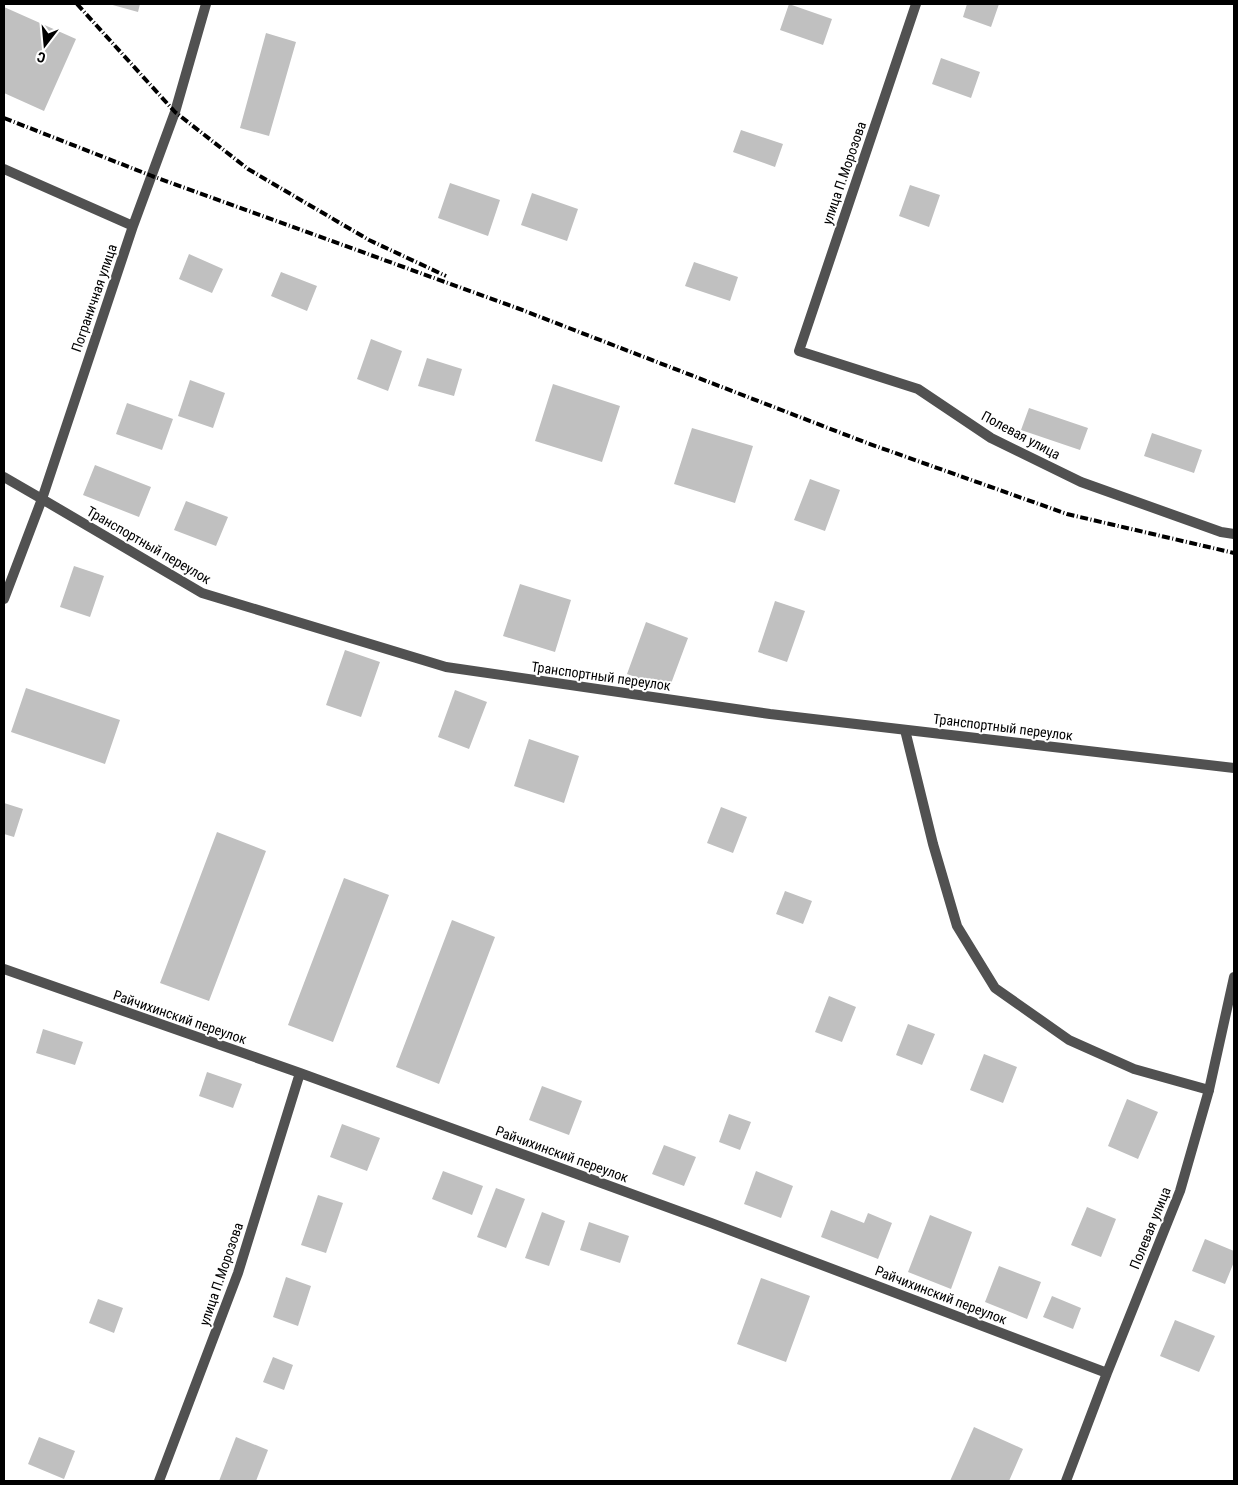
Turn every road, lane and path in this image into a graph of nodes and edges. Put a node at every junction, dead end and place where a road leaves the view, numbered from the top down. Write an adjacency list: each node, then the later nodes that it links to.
1 (206, 4): 4 (street, Пограничная улица)
2 (916, 4): 5 (street, улица П.Морозова)
3 (4, 169): 4 (street)
4 (133, 226): 7 (street, Пограничная улица)
5 (799, 351): 8 (street, Полевая улица)
6 (4, 477): 7 (street, Транспортный переулок)
7 (42, 499): 9 (street, Пограничная улица); 10 (street, Транспортный переулок)
8 (1234, 534)
9 (4, 599)
10 (905, 730): 11 (street, Транспортный переулок); 15 (street)
11 (1234, 768)
12 (4, 969): 14 (street, Райчихинский переулок)
13 (1234, 977): 15 (street, Полевая улица)
14 (300, 1073): 16 (street, Райчихинский переулок); 17 (street, улица П.Морозова)
15 (1209, 1090): 16 (street, Полевая улица)
16 (1107, 1373): 18 (street, Полевая улица)
17 (159, 1481)
18 (1066, 1481)

